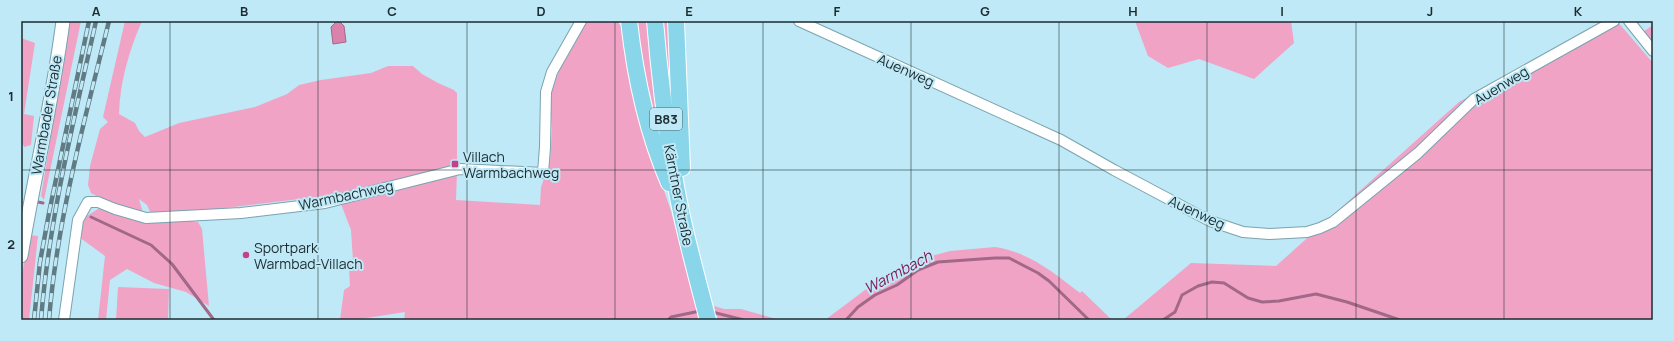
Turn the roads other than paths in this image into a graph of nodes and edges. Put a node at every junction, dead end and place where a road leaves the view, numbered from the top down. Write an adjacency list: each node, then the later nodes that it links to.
1 (63, 21): 11 (street, Warmbader Straße)
2 (581, 21): 12 (street, Warmbachweg)
3 (629, 21): 10 (main road)
4 (655, 21): 10 (main road, Kärntner Straße / B83)
5 (676, 21): 10 (main road)
6 (799, 21): 7 (street, Auenweg)
7 (1614, 21)
8 (1629, 21): 9 (street)
9 (1653, 51)
10 (682, 216): 13 (main road, Kärntner Straße / B83)
11 (21, 256)
12 (64, 320)
13 (708, 320)

